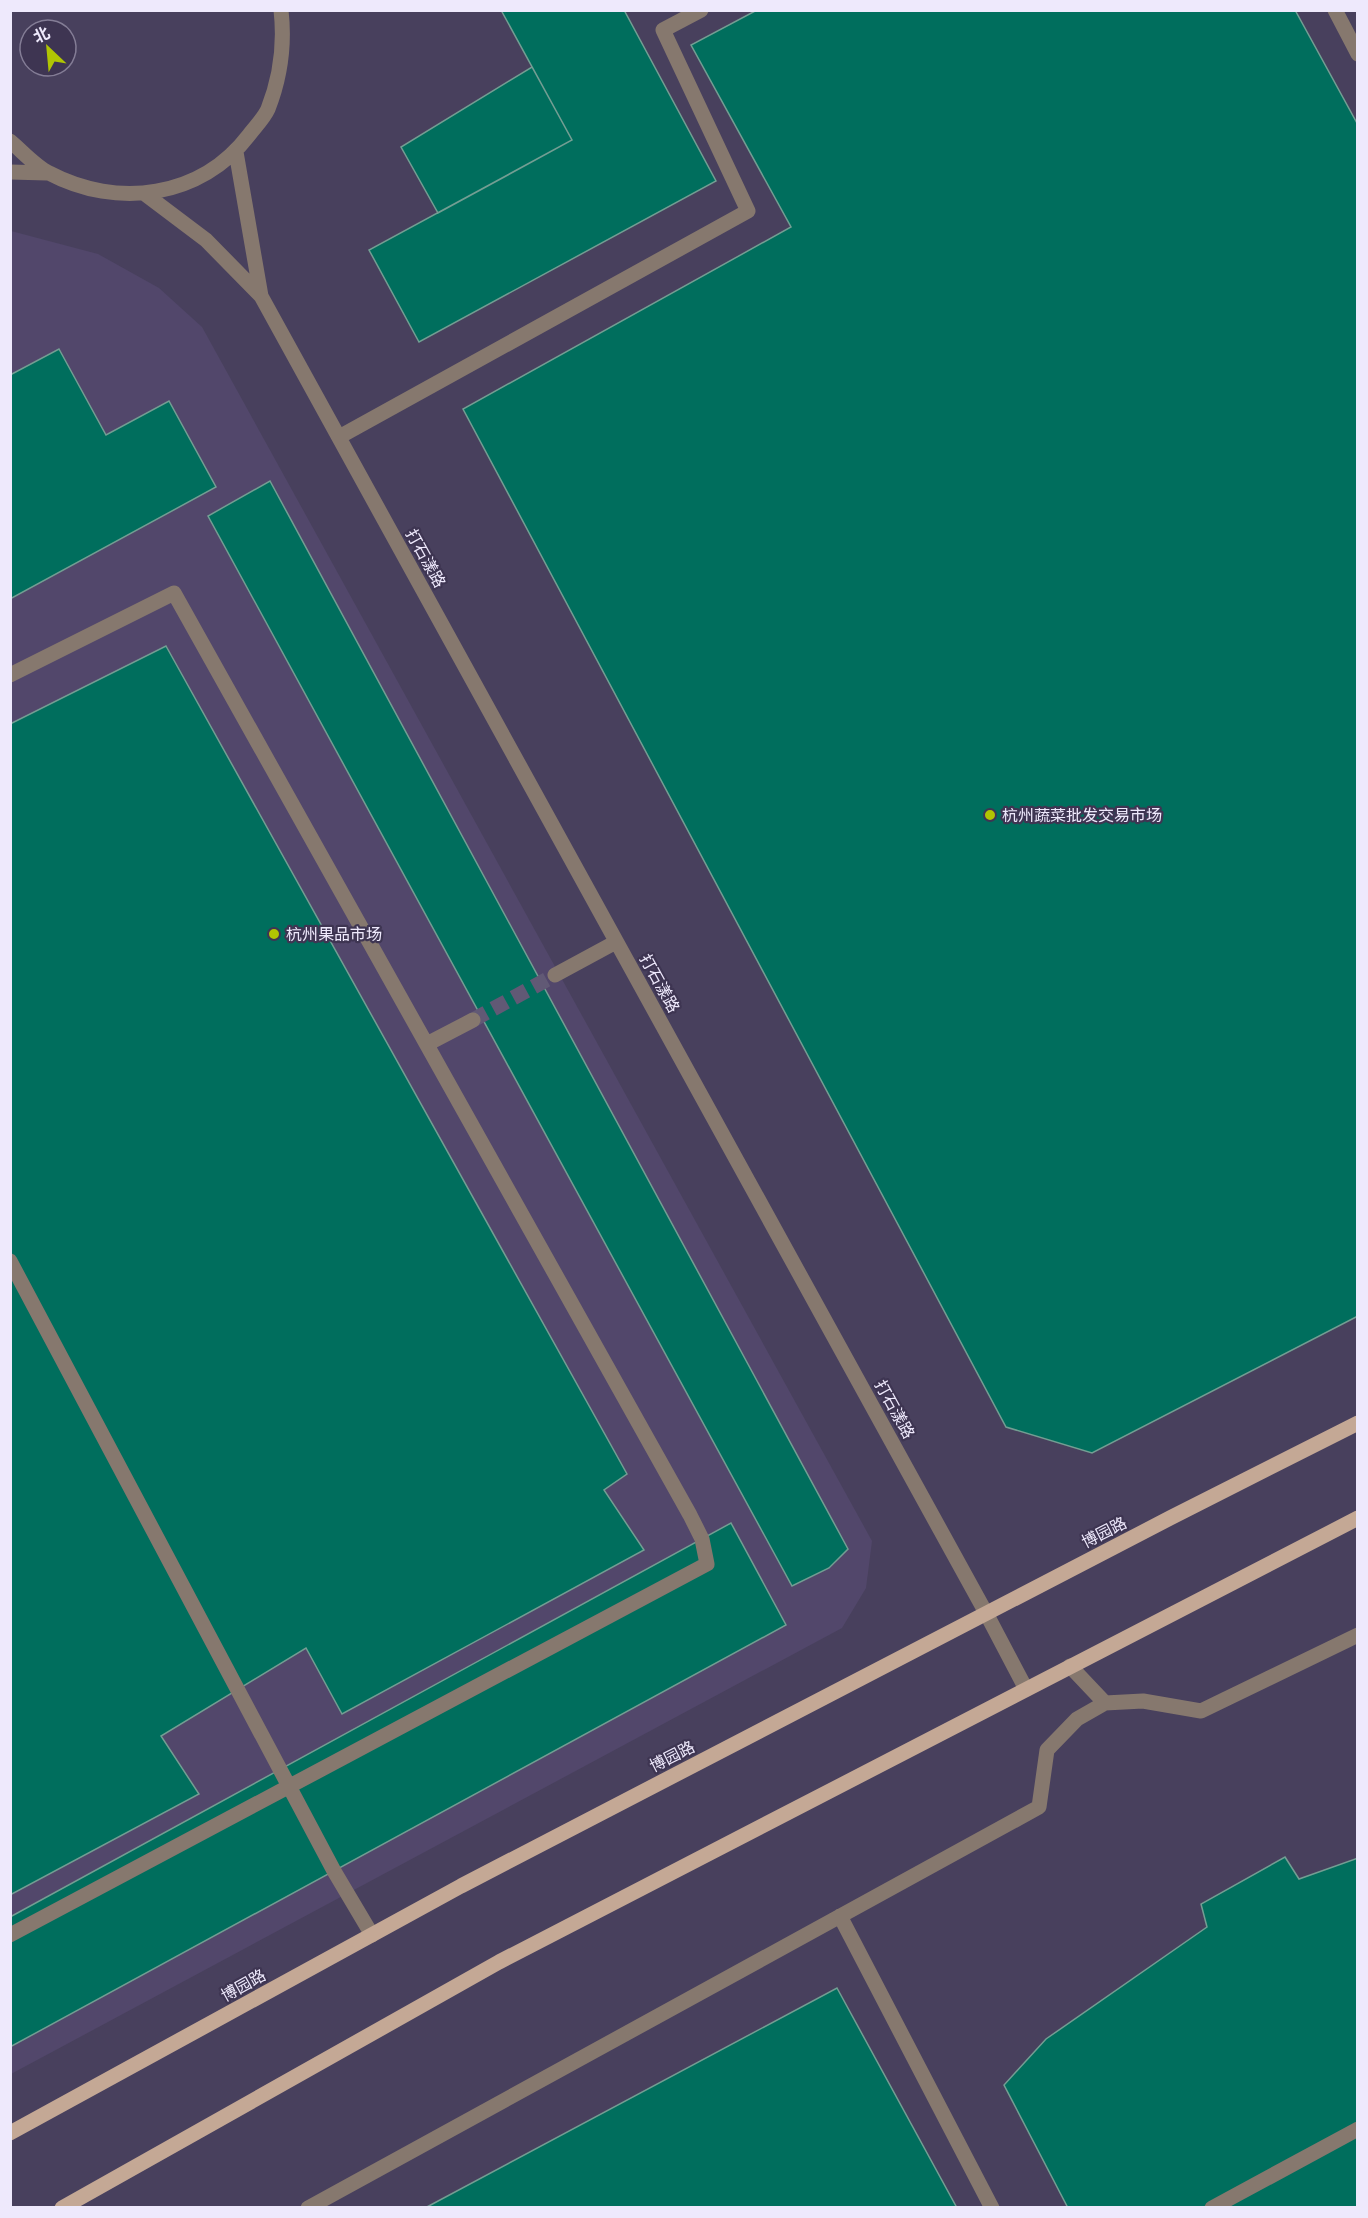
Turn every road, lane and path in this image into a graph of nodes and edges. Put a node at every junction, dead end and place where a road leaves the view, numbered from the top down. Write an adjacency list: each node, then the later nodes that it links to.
1 (700, 10): 11 (street)
2 (1335, 10): 4 (street)
3 (282, 11): 6 (street)
4 (1358, 54)
5 (10, 141): 8 (street)
6 (236, 152): 9 (street); 10 (street)
7 (10, 172): 8 (street)
8 (47, 173): 9 (street)
9 (145, 194): 10 (street)
10 (261, 296): 11 (street, 打石漾路)
11 (339, 437): 13 (street, 打石漾路)
12 (10, 675): 16 (street)
13 (616, 942): 14 (street); 20 (street, 打石漾路)
14 (555, 975)
15 (473, 1020): 16 (street)
16 (427, 1044): 25 (street)
17 (10, 1261): 25 (street)
18 (1358, 1423): 20 (main road, 博园路)
19 (1358, 1518): 22 (main road)
20 (986, 1613): 23 (street, 打石漾路); 28 (main road, 博园路)
21 (1358, 1635): 24 (street)
22 (1070, 1666): 23 (main road); 24 (street)
23 (1026, 1689): 31 (main road)
24 (1105, 1703): 26 (street)
25 (291, 1786): 27 (street); 28 (street)
26 (840, 1916): 32 (street); 33 (street)
27 (10, 1935)
28 (372, 1935): 30 (main road, 博园路)
29 (1358, 2129): 34 (street)
30 (10, 2133)
31 (62, 2208)
32 (308, 2208)
33 (992, 2208)
34 (1212, 2208)

